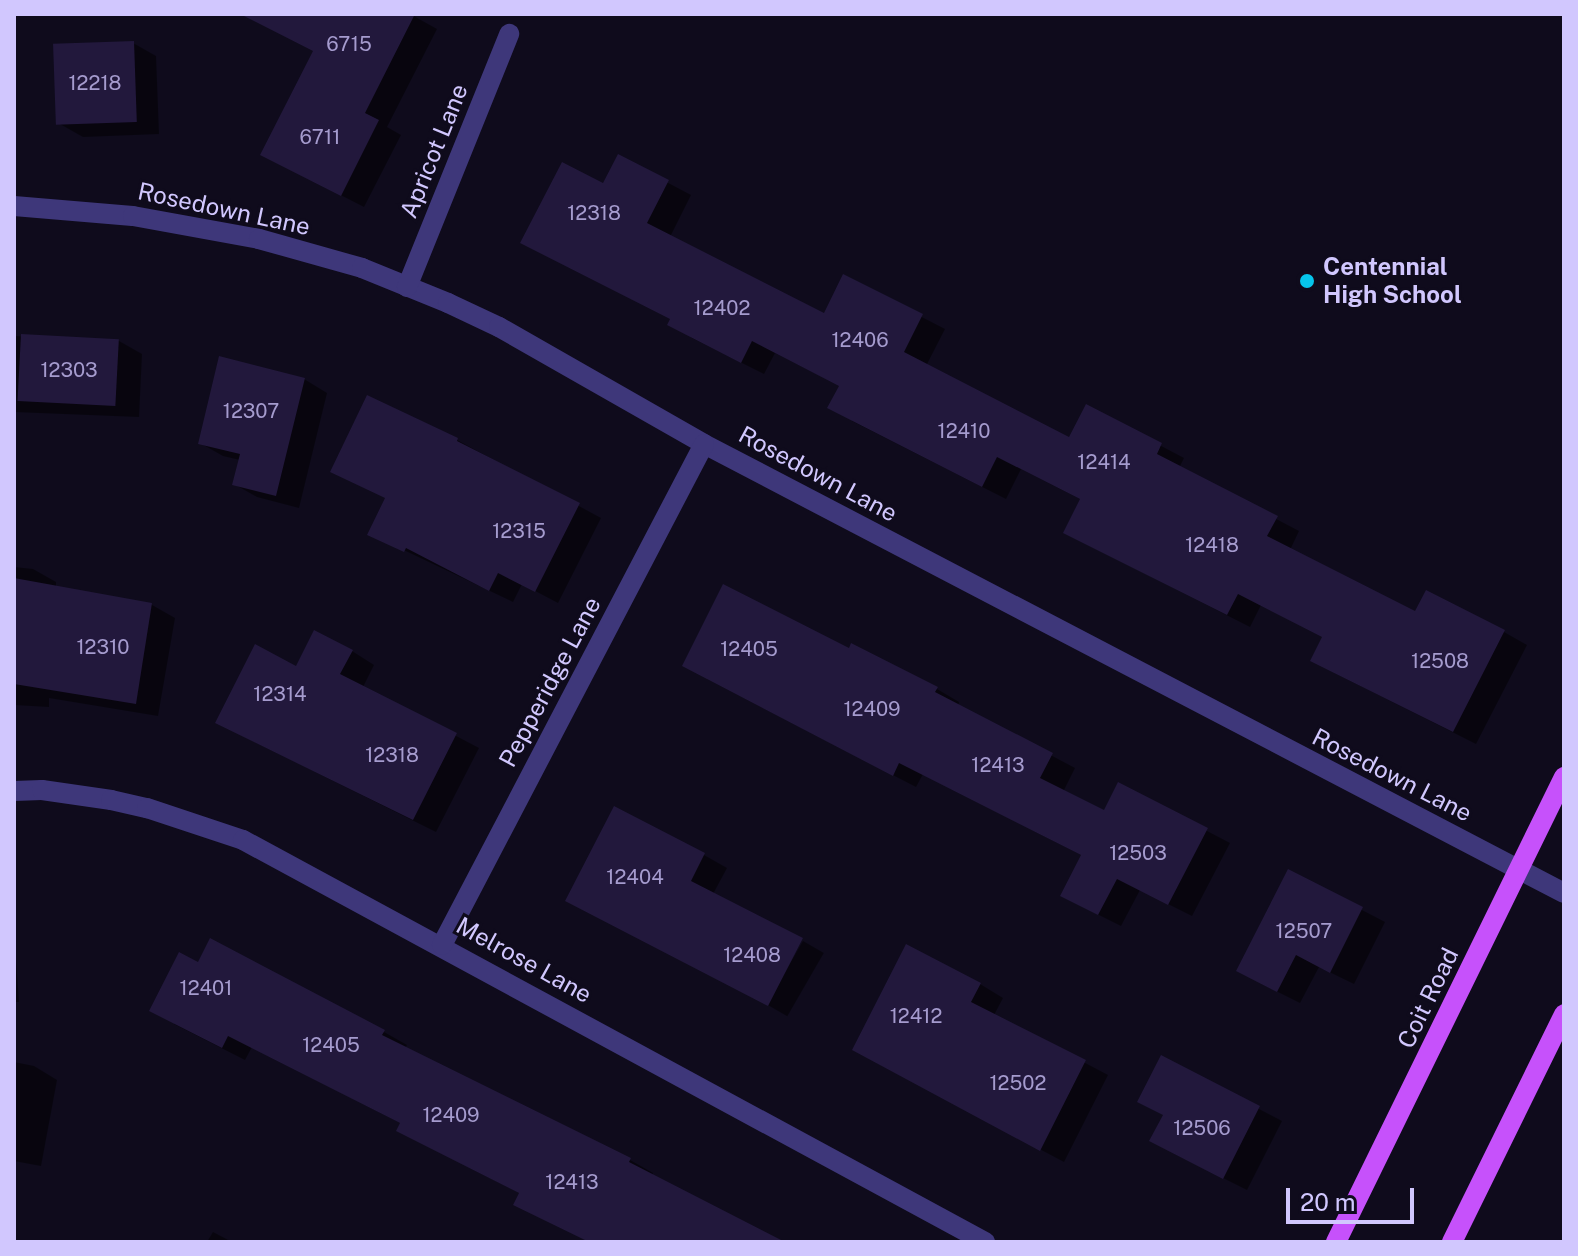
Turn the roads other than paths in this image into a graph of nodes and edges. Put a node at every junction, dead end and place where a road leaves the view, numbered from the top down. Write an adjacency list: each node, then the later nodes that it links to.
1 (509, 34): 3 (street, Apricot Lane)
2 (14, 206): 3 (street, Rosedown Lane)
3 (407, 287): 4 (street, Rosedown Lane)
4 (704, 444): 7 (street, Rosedown Lane); 9 (street, Pepperidge Lane)
5 (1564, 777): 7 (main road, Coit Road)
6 (14, 791): 9 (street, Melrose Lane)
7 (1520, 870): 8 (street, Rosedown Lane); 12 (main road, Coit Road)
8 (1564, 893)
9 (442, 945): 11 (street, Melrose Lane)
10 (1564, 1014): 13 (main road)
11 (985, 1242)
12 (1336, 1242)
13 (1452, 1242)

